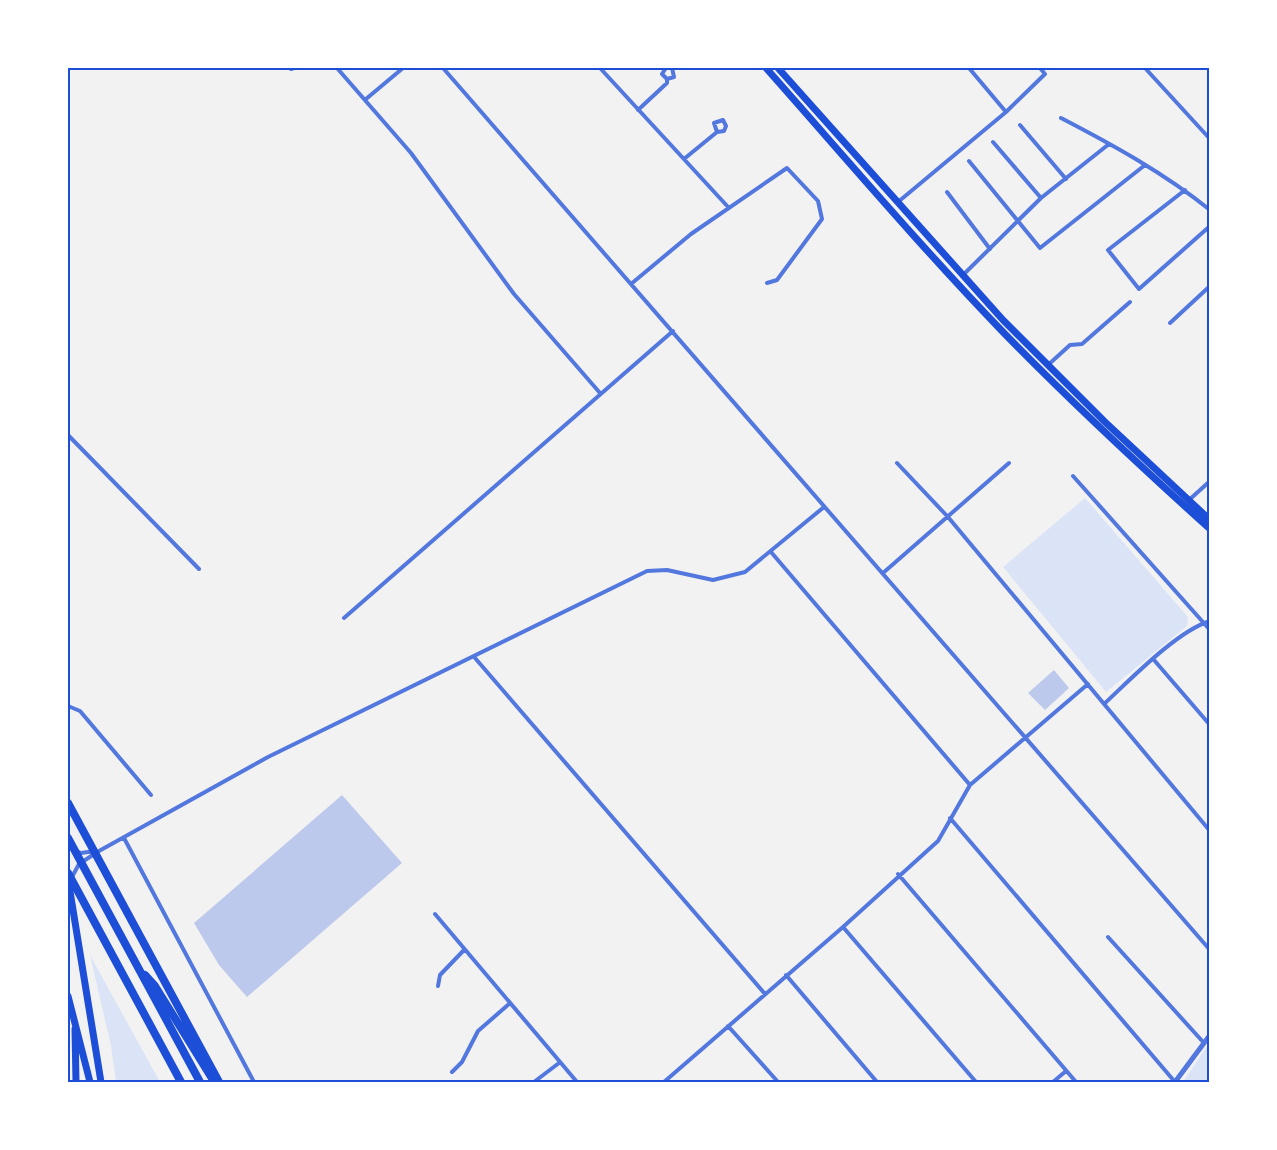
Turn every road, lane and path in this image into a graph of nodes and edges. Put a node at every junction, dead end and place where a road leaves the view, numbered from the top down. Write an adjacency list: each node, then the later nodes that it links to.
1 (337, 68): 13 (street)
2 (403, 68): 13 (street)
3 (443, 68): 36 (street)
4 (600, 68): 14 (street)
5 (666, 68): 12 (street)
6 (672, 68): 12 (street)
7 (766, 68): 53 (highway)
8 (778, 68): 29 (highway)
9 (969, 68): 15 (street)
10 (1040, 68): 15 (street)
11 (1145, 68): 19 (street)
12 (667, 79): 14 (street)
13 (366, 99): 43 (street)
14 (638, 110): 22 (street)
15 (1006, 112): 29 (street)
16 (1061, 118): 21 (street)
17 (1020, 125): 25 (street)
18 (717, 132): 22 (street)
19 (1209, 140)
20 (993, 142): 28 (street)
21 (1109, 144): 24 (street); 25 (street)
22 (684, 159): 30 (street)
23 (969, 161): 32 (street)
24 (1145, 165): 26 (street); 32 (street)
25 (1066, 178): 28 (street)
26 (1185, 190): 31 (street); 33 (street)
27 (947, 192): 34 (street)
28 (1041, 198): 32 (street)
29 (897, 203): 35 (highway)
30 (729, 208): 36 (street); 37 (street)
31 (1209, 210)
32 (1018, 221): 34 (street)
33 (1209, 226)
34 (990, 249): 35 (street)
35 (963, 276): 42 (highway)
36 (631, 284): 41 (street)
37 (766, 284)
38 (1209, 286): 40 (street)
39 (1130, 302): 42 (street)
40 (1170, 322)
41 (673, 331): 43 (street); 50 (street)
42 (1048, 365): 49 (highway)
43 (600, 393): 57 (street)
44 (68, 435): 55 (street)
45 (897, 463): 51 (street)
46 (1009, 463): 51 (street)
47 (1072, 476): 59 (street)
48 (1209, 481): 49 (street)
49 (1188, 500): 52 (highway)
50 (824, 507): 54 (street); 56 (street)
51 (948, 518): 56 (street); 63 (street)
52 (1209, 520)
53 (1209, 530)
54 (771, 552): 61 (street); 68 (street)
55 (199, 569)
56 (883, 573): 67 (street)
57 (344, 618)
58 (1209, 621): 59 (street)
59 (1203, 623): 60 (street); 62 (street)
60 (1209, 630)
61 (475, 658): 74 (street); 89 (street)
62 (1154, 660): 64 (street); 66 (street)
63 (1088, 684): 64 (street); 67 (street)
64 (1104, 704): 72 (street)
65 (68, 706): 69 (street)
66 (1209, 725)
67 (1025, 738): 68 (street); 85 (street)
68 (970, 785): 71 (street)
69 (151, 795)
70 (68, 803): 107 (highway)
71 (950, 818): 78 (street); 100 (street)
72 (1209, 831)
73 (68, 838): 86 (highway)
74 (124, 838): 76 (street); 108 (street)
75 (68, 845): 76 (street)
76 (99, 851): 80 (street)
77 (68, 873): 104 (highway)
78 (898, 874): 82 (street); 97 (street)
79 (68, 879): 80 (highway)
80 (69, 891): 103 (highway)
81 (435, 914): 84 (street)
82 (843, 927): 87 (street); 115 (street)
83 (1108, 937): 95 (street)
84 (464, 950): 88 (street); 91 (street)
85 (1209, 950)
86 (138, 967): 105 (highway); 106 (highway)
87 (786, 975): 89 (street); 114 (street)
88 (438, 986)
89 (765, 994): 93 (street)
90 (68, 996): 92 (highway)
91 (509, 1004): 96 (street); 98 (street)
92 (74, 1018): 101 (highway); 102 (highway)
93 (728, 1026): 99 (street); 113 (street)
94 (1209, 1035): 95 (street)
95 (1204, 1044): 100 (street)
96 (559, 1063): 109 (street); 110 (street)
97 (1066, 1071): 116 (street); 117 (street)
98 (452, 1072)
99 (671, 1076): 111 (street); 112 (street)
100 (1175, 1082)
101 (76, 1083)
102 (90, 1083)
103 (101, 1083)
104 (181, 1083)
105 (200, 1083)
106 (215, 1083)
107 (219, 1083)
108 (255, 1083)
109 (534, 1083)
110 (577, 1083)
111 (663, 1083)
112 (677, 1083)
113 (778, 1083)
114 (877, 1083)
115 (976, 1083)
116 (1053, 1083)
117 (1076, 1083)

